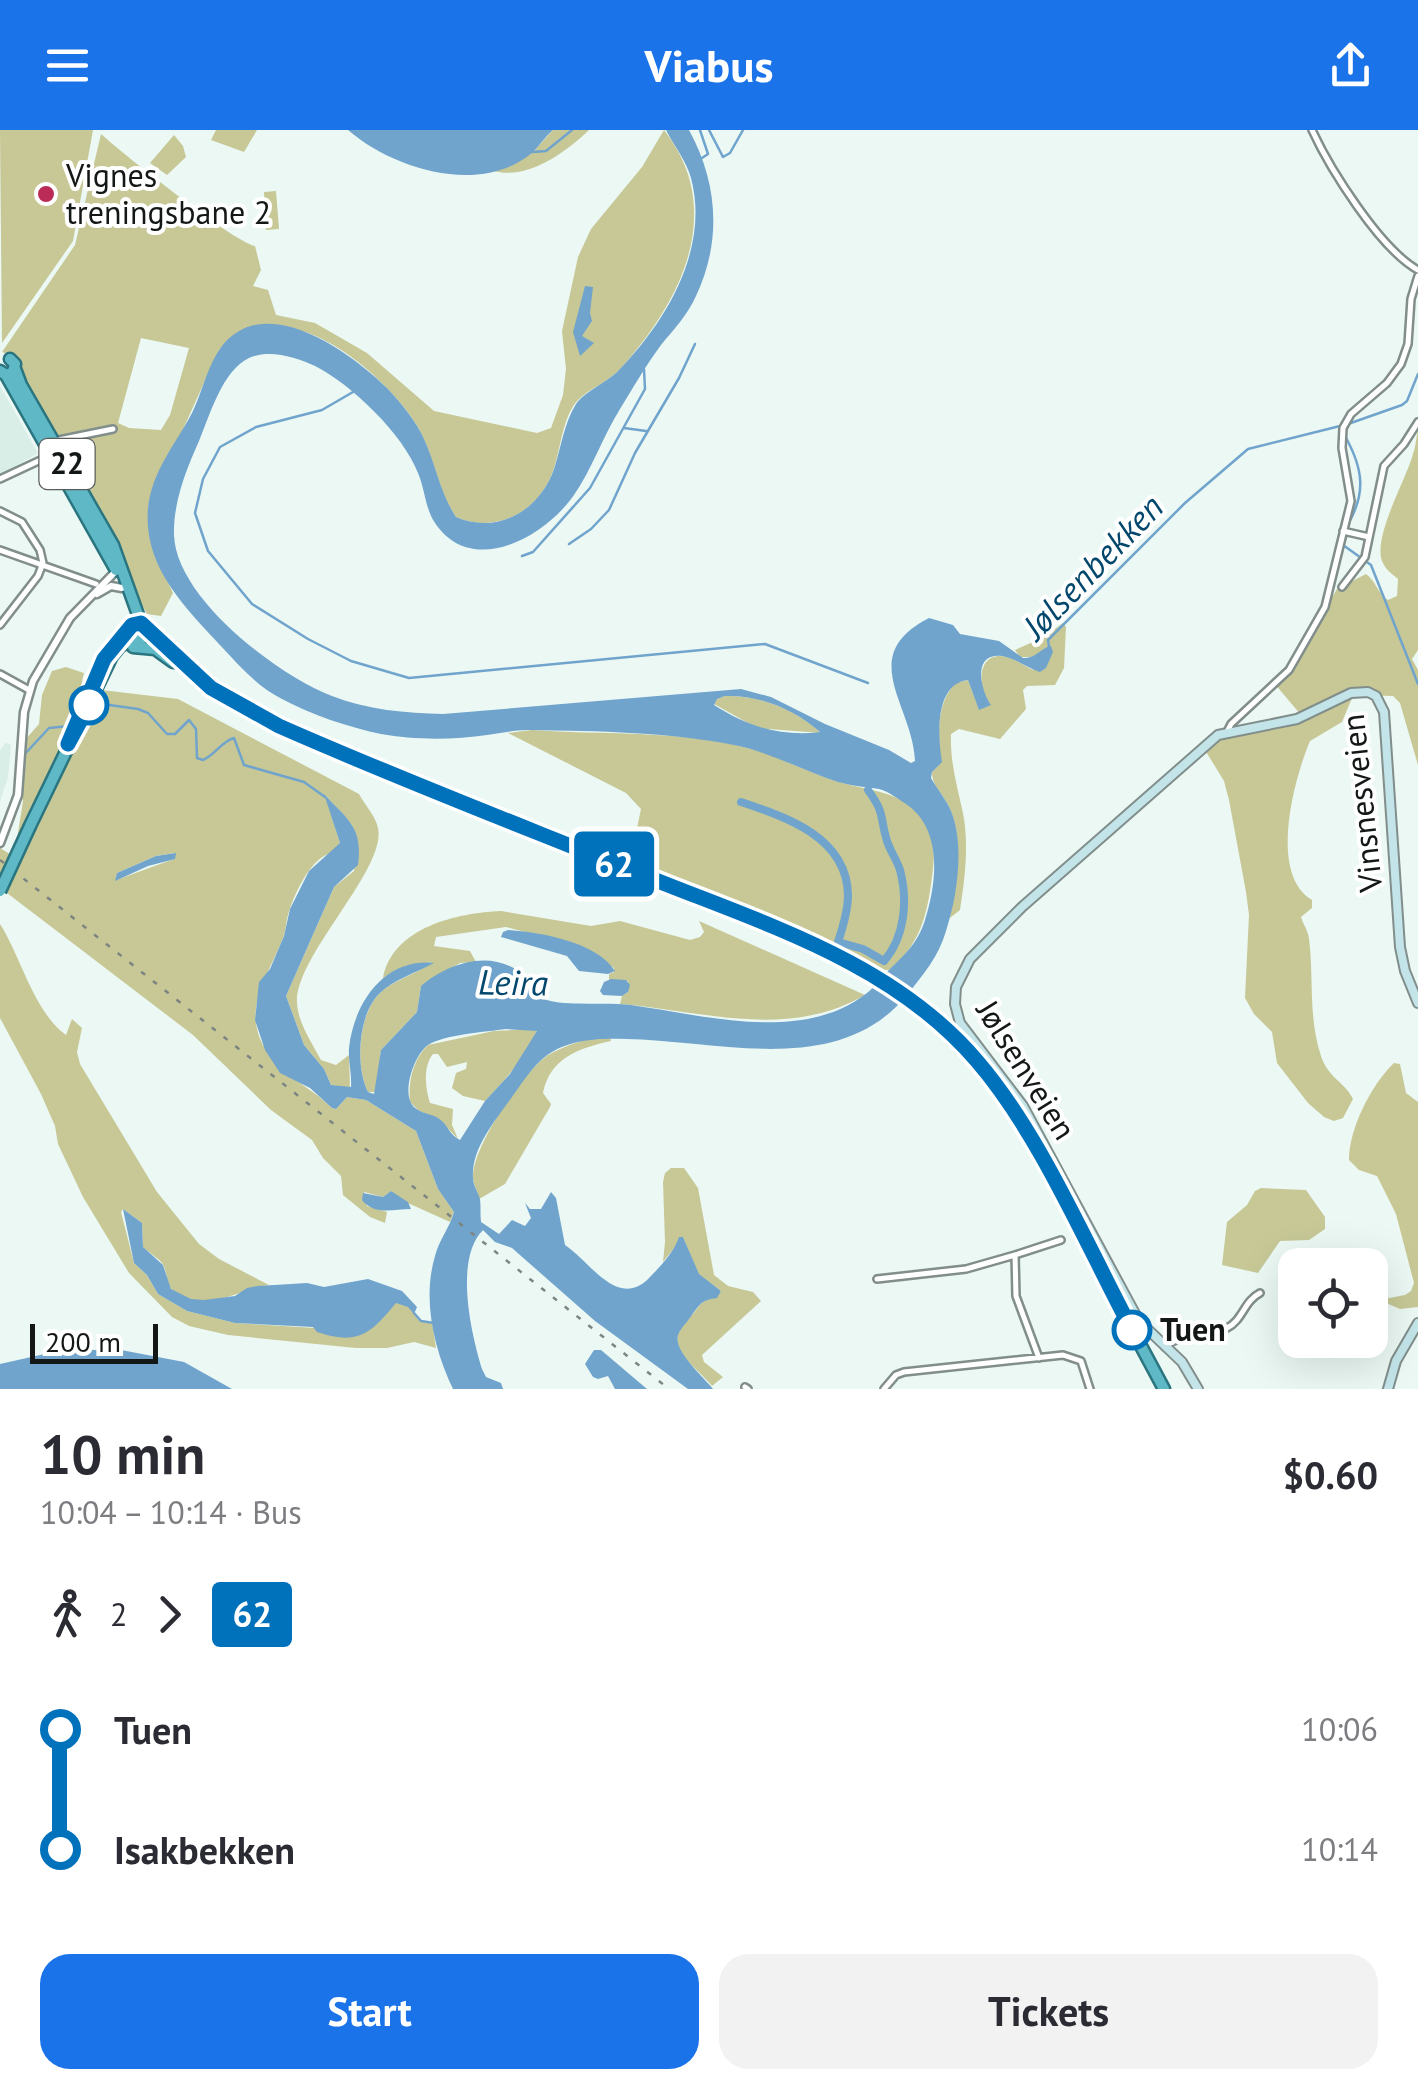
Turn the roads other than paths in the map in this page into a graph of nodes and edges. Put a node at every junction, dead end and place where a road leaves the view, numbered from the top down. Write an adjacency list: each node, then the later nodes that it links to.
1 (1312, 130): 2 (street, Jølsenveien)
2 (1418, 273): 10 (street, Jølsenveien)
3 (4, 367): 6 (highway, 22); 14 (highway, 22)
4 (1418, 422): 11 (street)
5 (113, 429): 6 (street)
6 (54, 442): 17 (highway, 22)
7 (46, 457): 8 (street)
8 (0, 479)
9 (0, 511): 13 (street)
10 (1343, 531): 11 (street); 25 (street, Jølsenveien)
11 (1369, 537): 16 (street)
12 (0, 550): 13 (street)
13 (43, 563): 15 (street); 19 (street)
14 (116, 571): 17 (highway, 22); 18 (street)
15 (96, 584)
16 (1342, 587)
17 (126, 590): 18 (street); 20 (highway, 22); 21 (highway, 22)
18 (88, 600): 24 (street)
19 (1, 623)
20 (137, 632): 21 (highway, 22); 22 (highway); 26 (highway)
21 (175, 660): 22 (highway); 39 (highway, 22)
22 (106, 669): 26 (highway)
23 (0, 674): 24 (street)
24 (29, 690): 27 (street)
25 (1225, 732): 29 (main road, Vinsnesveien); 35 (main road, Jølsenveien)
26 (68, 744): 28 (highway, bridge)
27 (0, 842)
28 (0, 891)
29 (1418, 1003)
30 (1061, 1240): 31 (street)
31 (1014, 1255): 32 (street); 36 (street)
32 (877, 1279)
33 (1260, 1293): 35 (street)
34 (1418, 1323): 41 (main road)
35 (1165, 1347): 40 (main road, Jølsenveien)
36 (1039, 1358): 37 (street); 38 (street)
37 (884, 1389)
38 (1090, 1389)
39 (1160, 1389)
40 (1198, 1389)
41 (1388, 1389)

